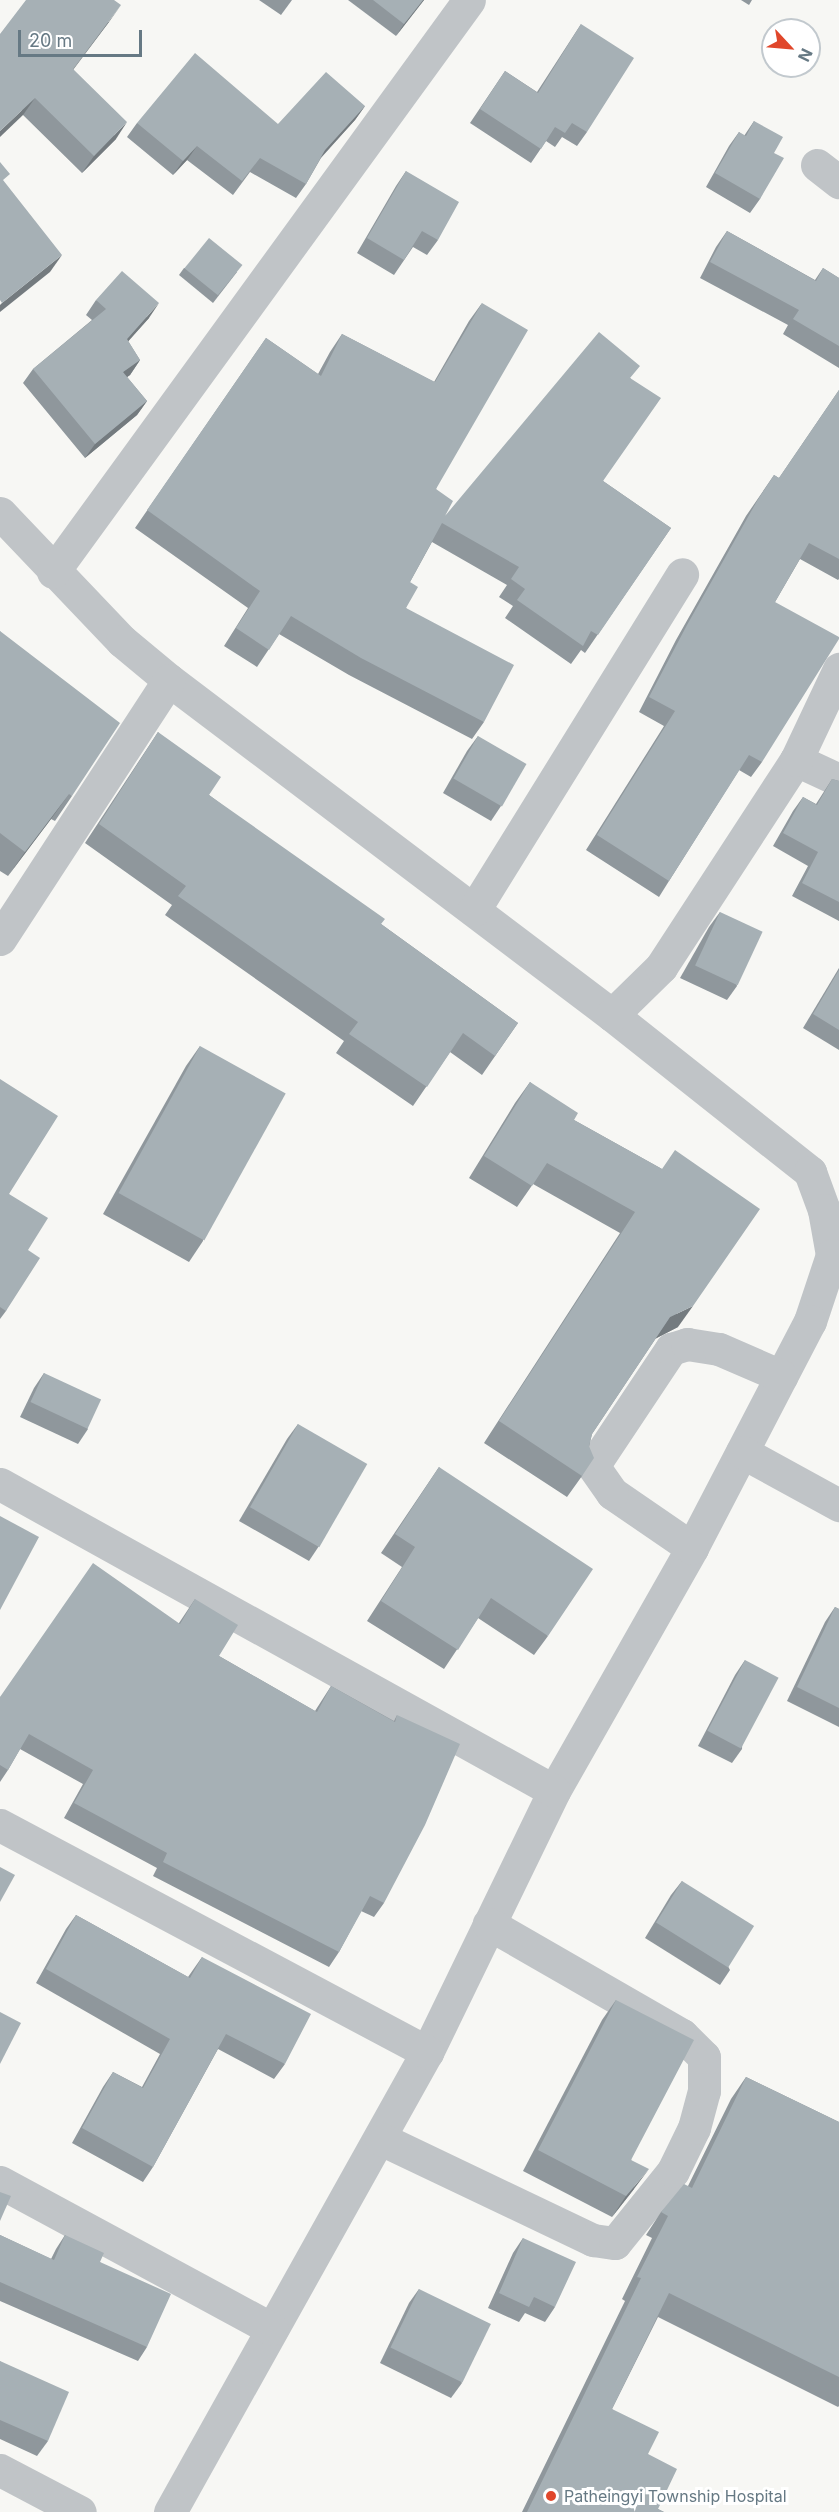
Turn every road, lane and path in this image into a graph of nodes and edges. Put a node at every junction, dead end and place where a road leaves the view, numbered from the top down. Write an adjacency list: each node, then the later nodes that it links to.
1 (469, 0): 3 (street)
2 (0, 513): 3 (street)
3 (52, 572): 6 (street)
4 (682, 574): 9 (street)
5 (839, 669): 7 (street)
6 (169, 680): 9 (street); 10 (street)
7 (796, 760): 8 (street); 11 (street)
8 (839, 780)
9 (474, 910): 11 (street)
10 (0, 939)
11 (612, 1016): 12 (street)
12 (824, 1177): 13 (street)
13 (782, 1376): 14 (street); 17 (street)
14 (742, 1452): 16 (street); 17 (street)
15 (0, 1484): 18 (street)
16 (839, 1505)
17 (692, 1548): 18 (street)
18 (554, 1791): 20 (street)
19 (0, 1824): 21 (street)
20 (489, 1924): 21 (street); 22 (street)
21 (427, 2052): 22 (street)
22 (381, 2139): 24 (street)
23 (0, 2182): 24 (street)
24 (272, 2329): 27 (street)
25 (0, 2470): 26 (street)
26 (80, 2512)
27 (170, 2512)

